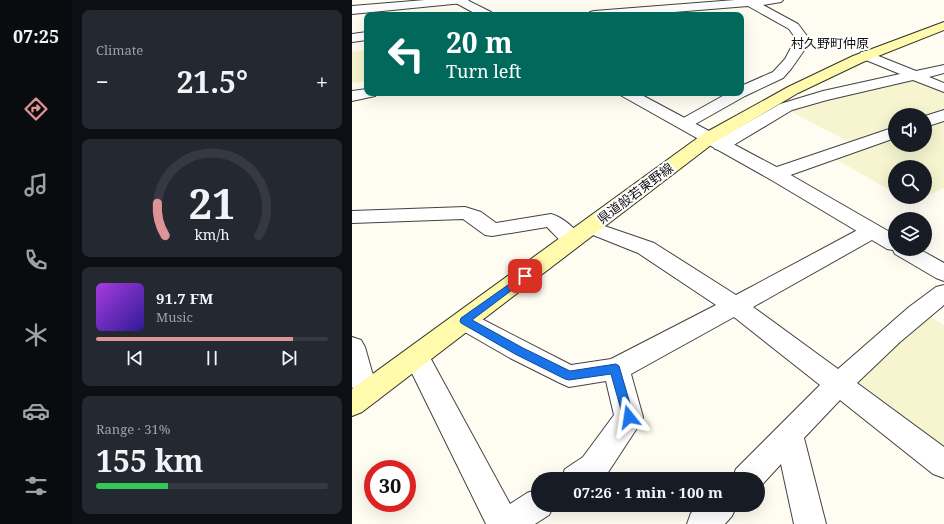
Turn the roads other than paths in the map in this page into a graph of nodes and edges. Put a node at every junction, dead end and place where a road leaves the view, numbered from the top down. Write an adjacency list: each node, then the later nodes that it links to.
1 (459, 0): 2 (street); 5 (street); 6 (street)
2 (463, 0)
3 (777, 0): 4 (street)
4 (747, 1): 7 (street); 15 (street)
5 (352, 10)
6 (482, 12)
7 (627, 12)
8 (944, 26): 11 (main road, 県道般若東野線)
9 (364, 36): 10 (street)
10 (352, 38)
11 (866, 56): 13 (street); 24 (main road, 県道般若東野線)
12 (944, 69): 13 (street)
13 (916, 76): 14 (street); 24 (street)
14 (944, 88)
15 (744, 90)
16 (364, 94): 17 (street)
17 (352, 96)
18 (633, 96): 22 (street)
19 (733, 96): 22 (street)
20 (944, 115): 21 (street)
21 (932, 119)
22 (684, 124): 24 (street)
23 (888, 134): 25 (street)
24 (715, 141): 25 (street); 28 (main road, 県道般若東野線)
25 (775, 174): 27 (street)
26 (352, 217): 28 (street)
27 (872, 231): 29 (street); 33 (street)
28 (581, 233): 33 (street); 34 (main road, 県道般若東野線)
29 (888, 240)
30 (915, 256): 31 (street)
31 (944, 273)
32 (944, 293): 39 (street)
33 (735, 306): 37 (street); 39 (street)
34 (465, 321): 36 (main road, 県道般若東野線); 37 (street)
35 (352, 347): 38 (street)
36 (417, 357): 38 (main road, 県道般若東野線); 46 (street)
37 (616, 369): 42 (street)
38 (358, 385)
39 (838, 385): 40 (street); 41 (street)
40 (789, 435): 43 (street); 49 (street)
41 (944, 464)
42 (586, 472)
43 (754, 472)
44 (531, 509): 47 (street)
45 (715, 512): 48 (street)
46 (503, 524)
47 (507, 524)
48 (703, 524)
49 (810, 524)

